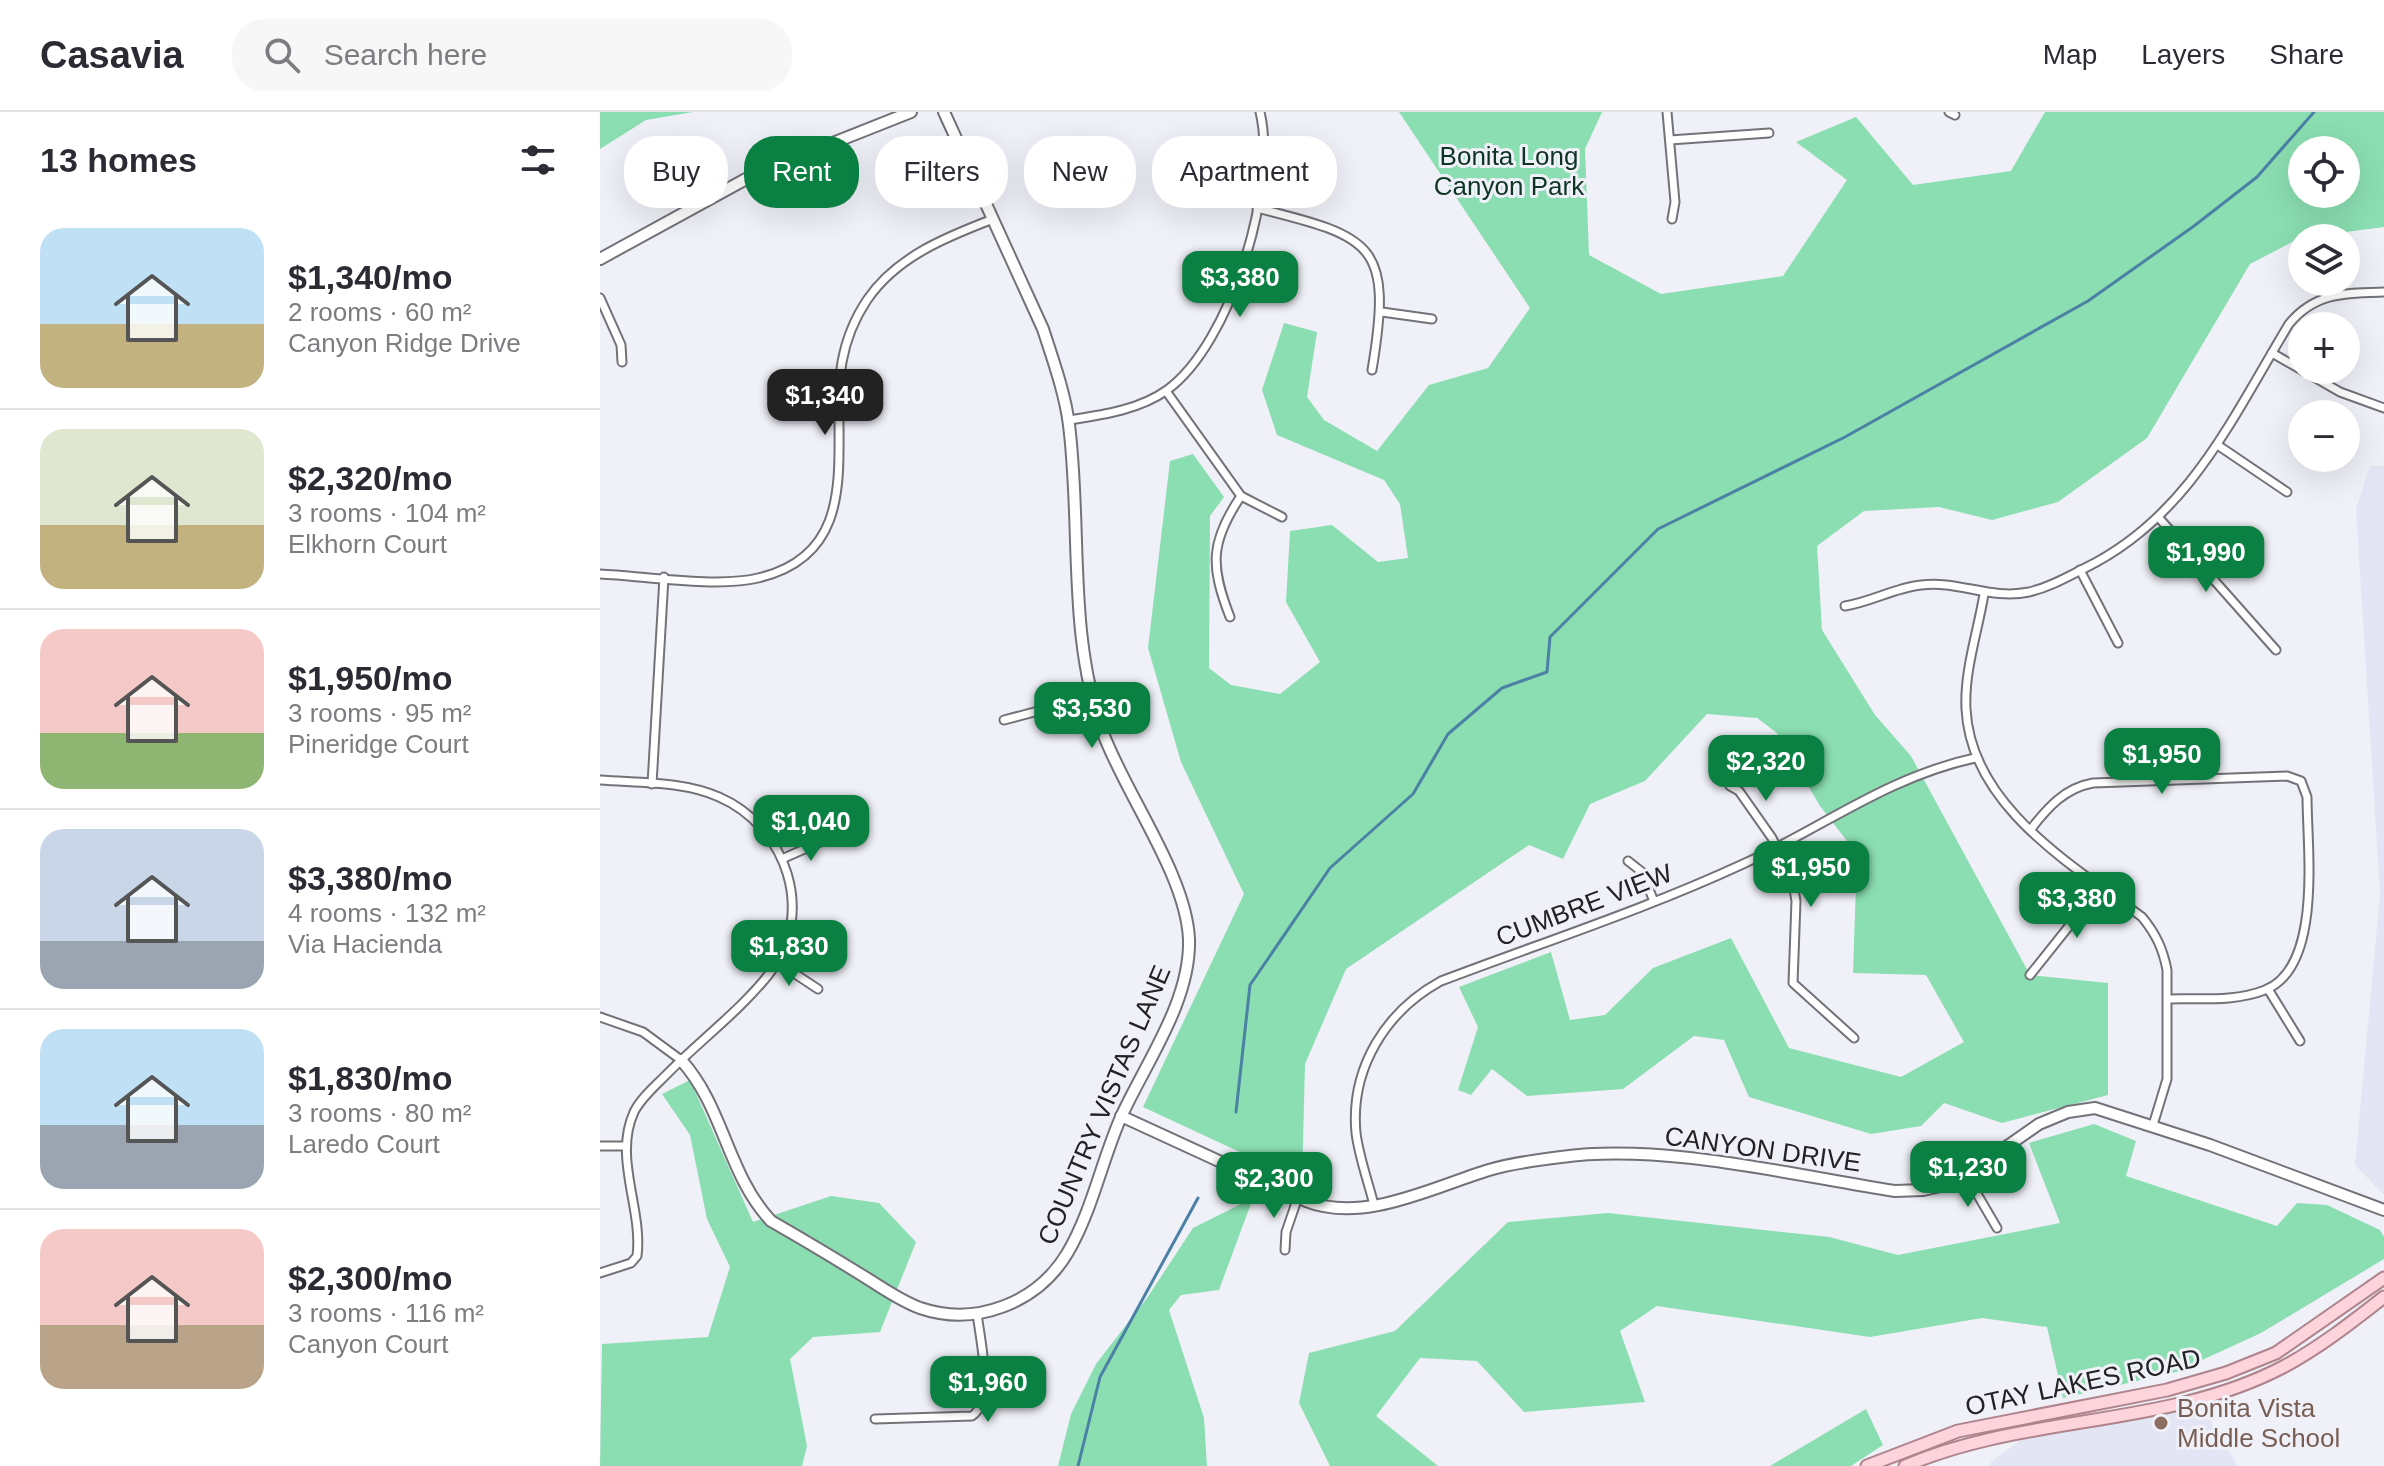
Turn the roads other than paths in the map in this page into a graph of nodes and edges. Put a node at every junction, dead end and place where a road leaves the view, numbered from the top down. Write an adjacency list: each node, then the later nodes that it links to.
1 (911, 112): 11 (street)
2 (944, 112): 9 (street, COUNTRY VISTAS LANE)
3 (1260, 112): 6 (street)
4 (1667, 112): 7 (street)
5 (1769, 133): 7 (street)
6 (1262, 136)
7 (1670, 140): 10 (street)
8 (1257, 208): 14 (street); 19 (street)
9 (993, 219): 21 (street, COUNTRY VISTAS LANE); 29 (street)
10 (1672, 219)
11 (600, 259)
12 (2384, 292): 16 (street)
13 (600, 298): 17 (street)
14 (1382, 312): 15 (street); 18 (street)
15 (1432, 319)
16 (2272, 353): 20 (street); 22 (street)
17 (622, 362)
18 (1372, 370)
19 (1166, 391): 21 (street); 24 (street)
20 (2384, 408)
21 (1069, 420): 35 (street, COUNTRY VISTAS LANE)
22 (2219, 446): 23 (street); 26 (street)
23 (2287, 492)
24 (1241, 496): 25 (street); 32 (street)
25 (1282, 517)
26 (2159, 518): 27 (street); 34 (street)
27 (2080, 570): 30 (street); 33 (street)
28 (600, 574): 29 (street)
29 (664, 577): 39 (street)
30 (1984, 594): 31 (street); 37 (street)
31 (1845, 606)
32 (1230, 617)
33 (2118, 643)
34 (2276, 650)
35 (1091, 697): 36 (street); 57 (street, COUNTRY VISTAS LANE)
36 (1004, 720)
37 (1975, 758): 41 (street); 43 (street, CUMBRE VIEW)
38 (600, 780): 39 (street)
39 (652, 784): 44 (street)
40 (1730, 786): 43 (street)
41 (2031, 829): 46 (street); 51 (street)
42 (825, 840): 44 (street)
43 (1777, 847): 47 (street, CUMBRE VIEW); 54 (street)
44 (784, 858): 48 (street)
45 (1628, 861): 47 (street)
46 (2101, 886): 49 (street); 52 (street)
47 (1653, 899): 63 (street, CUMBRE VIEW)
48 (777, 962): 50 (street); 56 (street)
49 (2030, 975)
50 (818, 989)
51 (2268, 989): 52 (street); 55 (street)
52 (2168, 999): 58 (street)
53 (600, 1017): 56 (street, COUNTRY VISTAS LANE)
54 (1854, 1038)
55 (2300, 1041)
56 (681, 1060): 60 (street); 70 (street, COUNTRY VISTAS LANE)
57 (1121, 1116): 62 (street, CANYON DRIVE); 70 (street, COUNTRY VISTAS LANE)
58 (2153, 1125): 61 (street, CANYON DRIVE); 64 (street, CANYON DRIVE)
59 (600, 1146): 60 (street)
60 (626, 1146): 67 (street)
61 (1966, 1175): 63 (street, CANYON DRIVE); 65 (street)
62 (1298, 1197): 63 (street, CANYON DRIVE); 66 (street)
63 (1374, 1205)
64 (2384, 1210)
65 (1997, 1228)
66 (1285, 1250)
67 (600, 1273)
68 (2384, 1278): 72 (main road, OTAY LAKES ROAD)
69 (2384, 1297): 73 (main road, OTAY LAKES ROAD)
70 (977, 1313): 71 (street)
71 (875, 1419)
72 (1867, 1466)
73 (1905, 1466)

